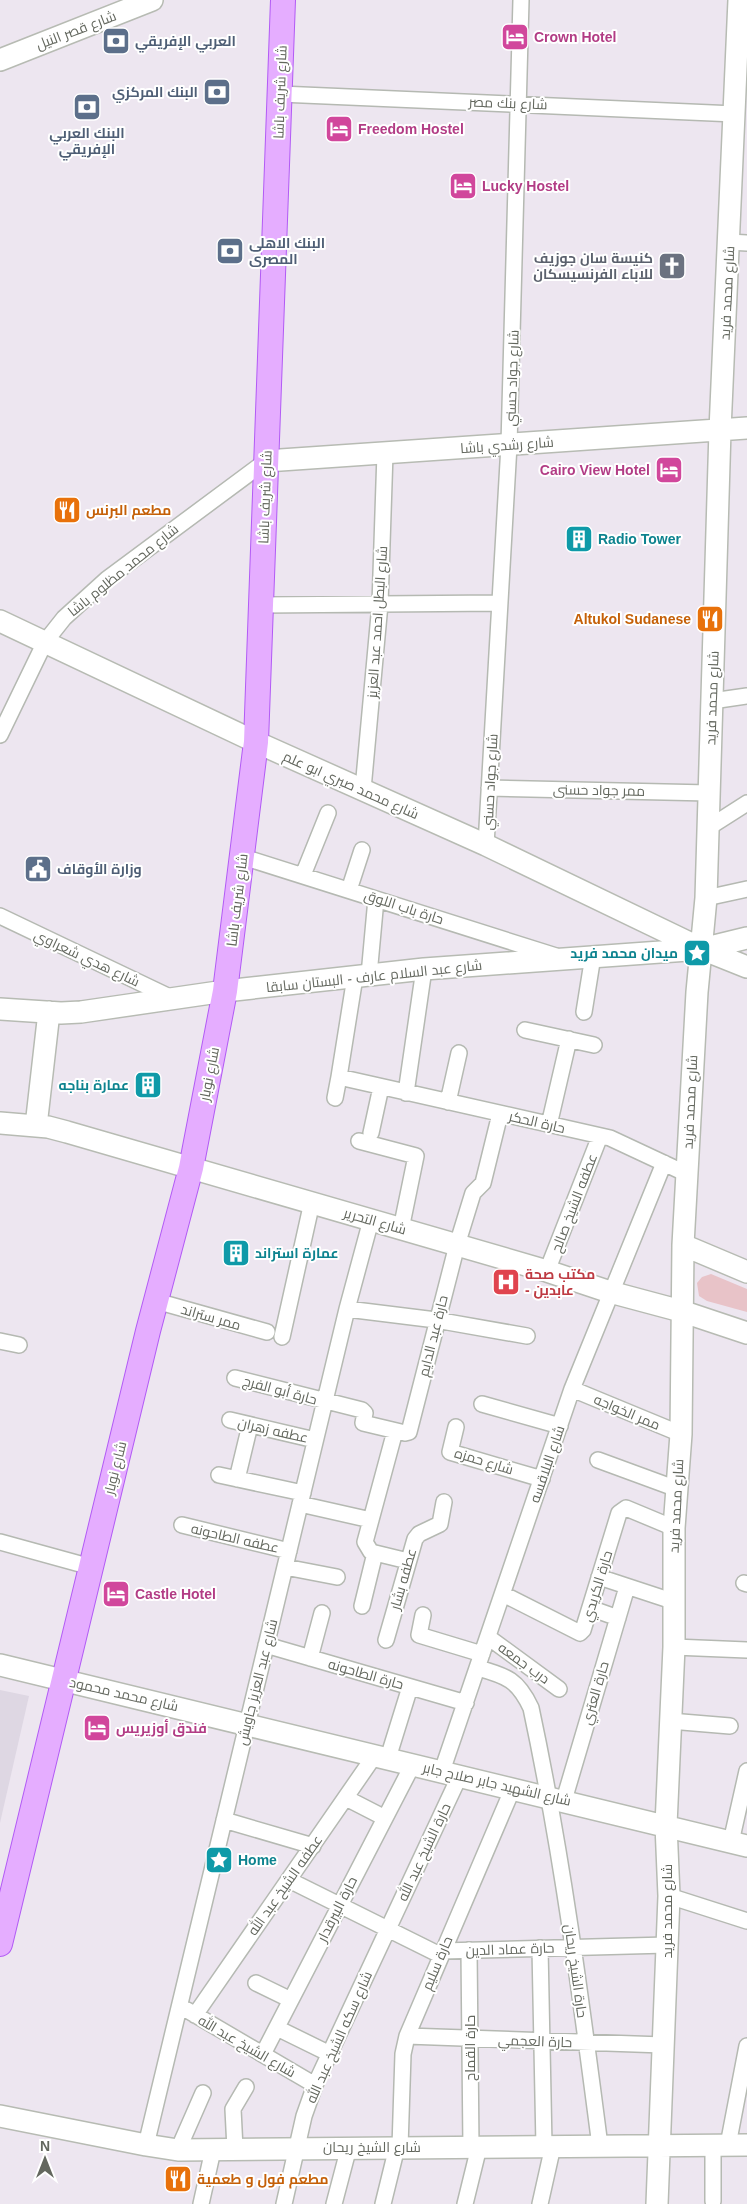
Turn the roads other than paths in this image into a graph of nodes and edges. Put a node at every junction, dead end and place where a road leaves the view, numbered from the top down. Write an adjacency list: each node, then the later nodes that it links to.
1 (152, 0): 5 (street, شارع قصر النيل)
2 (284, 0): 6 (main road, شارع شريف باشا)
3 (521, 0): 7 (street, شارع جواد حسني)
4 (742, 9): 8 (street, شارع محمد فريد)
5 (0, 60)
6 (280, 94): 7 (street, شارع بنك مصر); 14 (main road, شارع شريف باشا)
7 (519, 104): 8 (street, شارع بنك مصر); 12 (street, شارع جواد حسني)
8 (735, 114): 9 (street, شارع محمد فريد)
9 (738, 243): 11 (street, شارع محمد فريد)
10 (747, 428): 11 (street, شارع رشدي باشا)
11 (720, 430): 12 (street, شارع رشدي باشا); 21 (street, شارع محمد فريد)
12 (510, 445): 13 (street, شارع رشدي باشا); 15 (street, شارع جواد حسني)
13 (385, 453): 14 (street, شارع رشدي باشا); 16 (street, شارع البطل احمد عبد العزيز)
14 (266, 461): 17 (main road, شارع شريف باشا); 19 (street, شارع محمد مظلوم باشا)
15 (500, 603): 16 (street); 24 (street, شارع جواد حسني)
16 (380, 604): 17 (street); 25 (street, شارع البطل احمد عبد العزيز)
17 (261, 605): 23 (main road, شارع شريف باشا)
18 (0, 621): 19 (street, شارع محمد صبري ابو علم)
19 (45, 642): 22 (street, شارع محمد مظلوم باشا); 23 (street, شارع محمد صبري ابو علم)
20 (747, 696): 21 (street)
21 (712, 701): 26 (street, شارع محمد فريد)
22 (0, 735)
23 (256, 742): 25 (street, شارع محمد صبري ابو علم); 32 (main road, شارع شريف باشا)
24 (489, 788): 26 (street, ممر جواد حسنى); 30 (street, شارع جواد حسني)
25 (363, 789): 30 (street, شارع محمد صبري ابو علم)
26 (709, 793): 29 (street, شارع محمد فريد)
27 (747, 803): 29 (street)
28 (328, 813): 33 (street)
29 (708, 828): 36 (street, شارع محمد فريد)
30 (486, 846): 40 (street, شارع محمد صبري ابو علم)
31 (362, 850): 35 (street)
32 (243, 857): 33 (street, حارة باب اللوق); 46 (main road, شارع شريف باشا)
33 (303, 875): 35 (street, حارة باب اللوق)
34 (747, 889): 36 (street)
35 (349, 890): 37 (street, حارة باب اللوق)
36 (706, 898): 40 (street, شارع محمد فريد)
37 (376, 899): 42 (street, حارة باب اللوق); 45 (street)
38 (0, 916): 47 (street, شارع هدي شعراوي)
39 (747, 938): 40 (street, شارع عبد السلام عارف - البستان سابقا)
40 (702, 949): 41 (street, شارع عبد السلام عارف - البستان سابقا); 43 (street, شارع محمد صبري ابو علم); 67 (street, شارع محمد فريد)
41 (593, 956): 42 (street, شارع عبد السلام عارف - البستان سابقا); 50 (street)
42 (565, 958): 44 (street, شارع عبد السلام عارف - البستان سابقا)
43 (747, 967)
44 (424, 969): 45 (street, شارع عبد السلام عارف - البستان سابقا); 57 (street)
45 (362, 976): 46 (street, شارع عبد السلام عارف - البستان سابقا); 55 (street)
46 (225, 992): 47 (street, شارع عبد السلام عارف - البستان سابقا); 66 (main road, شارع نوبار)
47 (174, 999): 49 (street, شارع عبد السلام عارف - البستان سابقا)
48 (0, 1009): 49 (street, شارع عبد السلام عارف - البستان سابقا)
49 (49, 1012): 63 (street)
50 (584, 1012)
51 (525, 1030): 52 (street)
52 (568, 1039): 53 (street); 62 (street)
53 (594, 1045)
54 (459, 1053): 59 (street)
55 (339, 1077): 56 (street, حارة الحكر); 58 (street)
56 (382, 1087): 57 (street, حارة الحكر); 70 (street)
57 (406, 1093): 59 (street, حارة الحكر)
58 (335, 1098)
59 (448, 1102): 60 (street, حارة الحكر)
60 (500, 1114): 62 (street, حارة الحكر); 71 (street, حارة عبد الدايم)
61 (0, 1123): 63 (street, شارع التحرير)
62 (549, 1124): 64 (street, حارة الحكر)
63 (36, 1126): 66 (street, شارع التحرير)
64 (600, 1136): 65 (street, حارة الحكر); 73 (street, عطفه الشيخ صالح)
65 (664, 1162): 67 (street, حارة الحكر); 75 (street, شارع البلاقسه)
66 (191, 1168): 68 (street, شارع التحرير); 76 (main road, شارع نوبار)
67 (686, 1174): 72 (street, شارع محمد فريد)
68 (312, 1202): 69 (street, شارع التحرير); 83 (street)
69 (371, 1220): 70 (street, شارع التحرير); 77 (street, شارع عبد العزيز جاويش)
70 (401, 1228): 71 (street, شارع التحرير)
71 (457, 1245): 73 (street, شارع التحرير); 79 (street, حارة عبد الدايم)
72 (683, 1245): 74 (street); 78 (street, شارع محمد فريد)
73 (548, 1271): 75 (street, شارع التحرير)
74 (747, 1272)
75 (610, 1292): 78 (street, شارع التحرير); 87 (street, شارع البلاقسه)
76 (156, 1301): 80 (street, ممر ستراند); 111 (main road, شارع نوبار)
77 (347, 1309): 79 (street); 88 (street, شارع عبد العزيز جاويش)
78 (681, 1311): 81 (street, شارع التحرير); 95 (street, شارع محمد فريد)
79 (436, 1320): 82 (street); 94 (street, حارة عبد الدايم)
80 (267, 1332)
81 (747, 1333)
82 (527, 1336)
83 (282, 1337)
84 (0, 1341): 85 (street)
85 (19, 1346)
86 (235, 1378): 88 (street, حارة أبو الفرج)
87 (572, 1389): 92 (street, شارع البلاقسه); 95 (street, ممر الخواجه)
88 (325, 1401): 94 (street, حارة أبو الفرج); 96 (street, شارع عبد العزيز جاويش)
89 (482, 1404): 92 (street)
90 (230, 1420): 91 (street, عطفه زهران)
91 (250, 1425): 96 (street, عطفه زهران); 100 (street)
92 (560, 1426): 99 (street, شارع البلاقسه)
93 (456, 1427): 99 (street, شارع حمزه)
94 (403, 1430): 104 (street, حارة عبد الدايم)
95 (681, 1434): 101 (street, شارع محمد فريد)
96 (316, 1440): 102 (street, شارع عبد العزيز جاويش)
97 (598, 1460): 101 (street)
98 (219, 1475): 100 (street)
99 (542, 1478): 116 (street, شارع البلاقسه)
100 (237, 1479): 102 (street)
101 (678, 1489): 106 (street, شارع محمد فريد)
102 (301, 1498): 104 (street); 108 (street, شارع عبد العزيز جاويش)
103 (444, 1502): 110 (street, عطفه بشار)
104 (371, 1520): 109 (street, حارة عبد الدايم)
105 (182, 1525): 108 (street, عطفه الطاحونه)
106 (674, 1528): 114 (street, حارة الكريدي); 117 (street, شارع محمد فريد)
107 (0, 1542): 111 (street)
108 (289, 1551): 112 (street, شارع عبد العزيز جاويش)
109 (375, 1553): 110 (street); 118 (street)
110 (408, 1561): 124 (street, عطفه بشار)
111 (91, 1567): 131 (main road, شارع نوبار)
112 (285, 1567): 113 (street, عطفه الطاحونه); 125 (street, شارع عبد العزيز جاويش)
113 (337, 1577)
114 (600, 1577): 115 (street); 119 (street, حارة الكريدي)
115 (627, 1587): 117 (street); 122 (street, حارة العتري)
116 (503, 1594): 119 (street, حارة الكريدي); 123 (street, شارع البلاقسه)
117 (672, 1601): 126 (street, شارع محمد فريد)
118 (362, 1606)
119 (590, 1608): 122 (street)
120 (322, 1613): 128 (street)
121 (423, 1615): 129 (street, حارة الشيخ ريحان)
122 (618, 1618): 144 (street, حارة العتري)
123 (488, 1637): 129 (street, شارع البلاقسه); 133 (street, درب جمعه)
124 (386, 1640)
125 (266, 1645): 128 (street, حارة الطاحونه); 136 (street, شارع عبد العزيز جاويش)
126 (674, 1647): 127 (street); 135 (street, شارع محمد فريد)
127 (747, 1650)
128 (310, 1658): 132 (street, حارة الطاحونه)
129 (480, 1661): 134 (street, شارع البلاقسه); 144 (street, حارة الشيخ ريحان)
130 (0, 1665): 131 (street, شارع محمد محمود)
131 (64, 1680): 136 (street, شارع محمد محمود); 155 (main road, شارع نوبار)
132 (410, 1686): 134 (street, حارة الطاحونه); 138 (street, عطفه الشيخ عبد الله)
133 (559, 1689)
134 (466, 1703): 141 (street, شارع البلاقسه)
135 (670, 1721): 137 (street); 147 (street, شارع محمد فريد)
136 (247, 1724): 138 (street, شارع الشهيد جابر صلاح جابر); 146 (street, شارع عبد العزيز جاويش)
137 (730, 1726)
138 (381, 1756): 139 (street, شارع الشهيد جابر صلاح جابر); 143 (street, عطفه الشيخ عبد الله)
139 (413, 1764): 141 (street, شارع الشهيد جابر صلاح جابر); 145 (street, حارة البيرقدار)
140 (747, 1771): 148 (street)
141 (451, 1773): 142 (street, شارع الشهيد جابر صلاح جابر); 154 (street, حارة الشيخ عبد الله)
142 (513, 1788): 144 (street, شارع الشهيد جابر صلاح جابر); 160 (street, حارة سليم)
143 (346, 1798): 145 (street); 149 (street, عطفه الشيخ عبد الله)
144 (557, 1798): 147 (street, شارع الشهيد جابر صلاح جابر); 157 (street, حارة الشيخ ريحان)
145 (385, 1818): 152 (street, حارة البيرقدار)
146 (224, 1820): 149 (street); 163 (street, شارع عبد العزيز جاويش)
147 (666, 1825): 148 (street, شارع الشهيد جابر صلاح جابر); 151 (street, شارع محمد فريد)
148 (739, 1844)
149 (313, 1846): 150 (street, عطفه الشيخ عبد الله)
150 (289, 1880): 152 (street); 164 (street, عطفه الشيخ عبد الله)
151 (669, 1896): 153 (street); 156 (street, شارع محمد فريد)
152 (339, 1905): 154 (street); 162 (street, حارة البيرقدار)
153 (747, 1920)
154 (389, 1930): 160 (street); 173 (street, شارع سكه الشيخ عبد الله)
155 (0, 1944)
156 (667, 1945): 157 (street, حارة عماد الدين); 170 (street, شارع محمد فريد)
157 (574, 1947): 158 (street, حارة عماد الدين); 169 (street, حارة الشيخ ريحان)
158 (540, 1948): 159 (street, حارة عماد الدين); 168 (street)
159 (469, 1950): 160 (street, حارة عماد الدين); 167 (street, حارة القماح)
160 (441, 1953): 166 (street, حارة سليم)
161 (256, 1983): 162 (street)
162 (291, 2000): 165 (street, حارة البيرقدار)
163 (179, 2006): 164 (street, شارع الشيخ عبد الله); 180 (street, شارع عبد العزيز جاويش)
164 (195, 2015): 172 (street, شارع الشيخ عبد الله)
165 (277, 2028): 172 (street, حارة البيرقدار); 173 (street)
166 (407, 2036): 167 (street, حارة العجمي); 186 (street, حارة سليم)
167 (470, 2038): 168 (street, حارة العجمي); 187 (street, حارة القماح)
168 (543, 2041): 169 (street, حارة العجمي); 181 (street)
169 (586, 2042): 170 (street, حارة العجمي); 182 (street, حارة الشيخ ريحان)
170 (663, 2045): 183 (street, شارع محمد فريد)
171 (747, 2046): 176 (street)
172 (263, 2054): 174 (street, شارع الشيخ عبد الله)
173 (330, 2054): 174 (street, شارع سكه الشيخ عبد الله)
174 (315, 2085): 184 (street, شارع سكه الشيخ عبد الله)
175 (246, 2087): 188 (street)
176 (743, 2090): 179 (street)
177 (203, 2093): 189 (street)
178 (0, 2116): 180 (street, شارع الشيخ ريحان)
179 (730, 2145): 183 (street, شارع الشيخ ريحان); 191 (street)
180 (146, 2146): 189 (street, شارع الشيخ ريحان)
181 (548, 2146): 182 (street, شارع الشيخ ريحان); 187 (street, شارع الشيخ ريحان); 197 (street)
182 (600, 2146): 183 (street, شارع الشيخ ريحان)
183 (659, 2146): 198 (street, شارع محمد فريد)
184 (298, 2147): 185 (street, شارع الشيخ ريحان); 188 (street, شارع الشيخ ريحان); 193 (street, شارع سكه الشيخ عبد الله)
185 (349, 2147): 186 (street, شارع الشيخ ريحان); 194 (street)
186 (398, 2147): 187 (street, شارع الشيخ ريحان); 195 (street, حارة سليم)
187 (475, 2147): 196 (street, حارة القماح)
188 (235, 2149): 190 (street, شارع الشيخ ريحان)
189 (178, 2150): 190 (street, شارع الشيخ ريحان)
190 (214, 2150): 192 (street)
191 (714, 2201)
192 (201, 2204)
193 (284, 2204)
194 (334, 2204)
195 (383, 2204)
196 (465, 2204)
197 (540, 2204)
198 (657, 2204)

